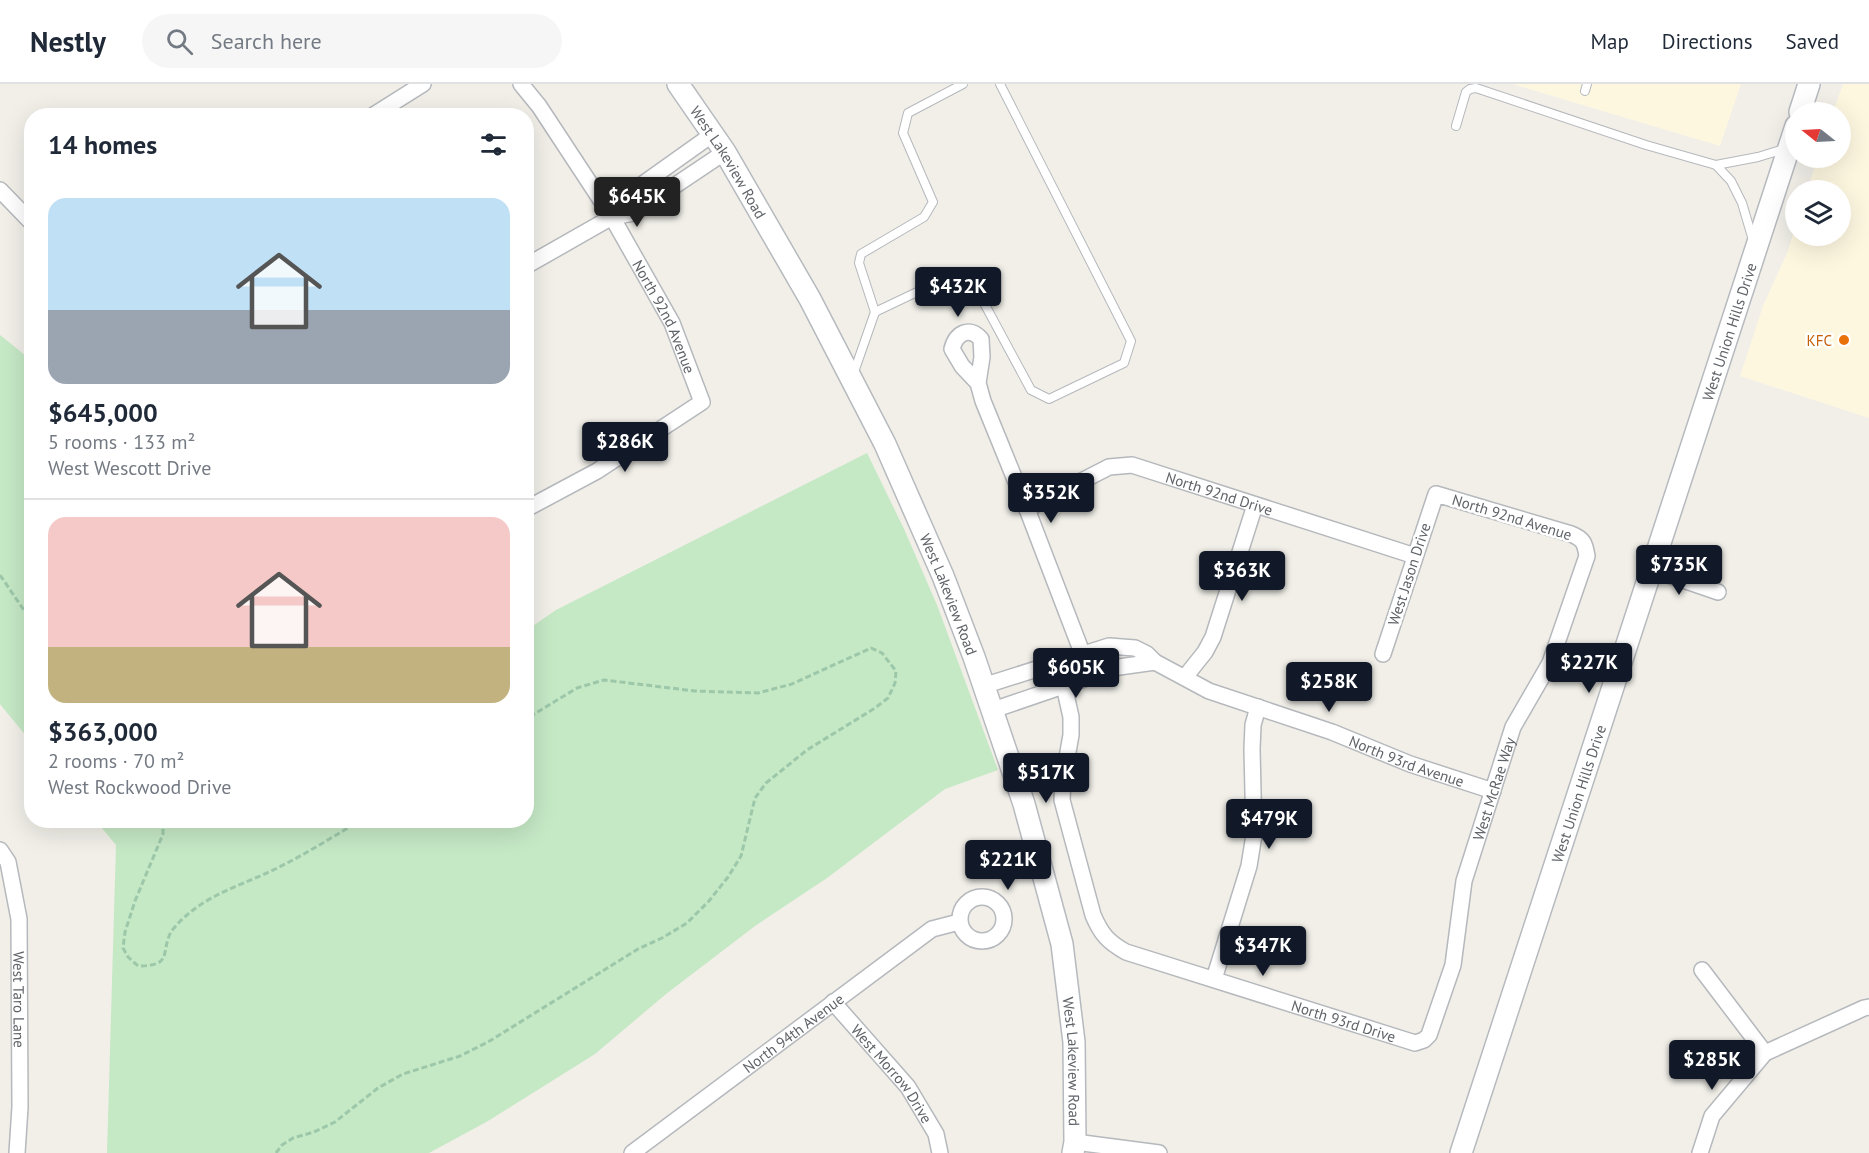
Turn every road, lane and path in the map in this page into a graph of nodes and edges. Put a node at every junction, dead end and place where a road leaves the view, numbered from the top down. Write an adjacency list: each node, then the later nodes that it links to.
1 (423, 84): 8 (street)
2 (521, 84): 17 (street, North 92nd Avenue)
3 (678, 84): 10 (street, West Lakeview Road)
4 (963, 84): 20 (lane)
5 (1000, 84): 20 (lane)
6 (1809, 84): 7 (street)
7 (1803, 102)
8 (385, 108)
9 (1456, 126): 14 (lane)
10 (713, 134): 12 (street, West Lakeview Road); 17 (street)
11 (1785, 148): 14 (lane)
12 (724, 152): 17 (street); 21 (street, West Lakeview Road)
13 (1785, 159): 18 (street, West Union Hills Drive)
14 (1716, 165): 18 (lane)
15 (0, 190): 16 (street)
16 (24, 215)
17 (612, 217): 19 (street); 25 (street, North 92nd Avenue)
18 (1756, 248): 29 (street, West Union Hills Drive)
19 (534, 261)
20 (875, 312): 21 (lane)
21 (852, 379): 39 (street, West Lakeview Road)
22 (978, 382): 26 (street)
23 (1436, 494): 27 (street, North 92nd Avenue); 28 (street, West Jason Drive)
24 (1255, 504): 26 (street, North 92nd Drive); 28 (street, North 92nd Drive); 38 (street)
25 (534, 506)
26 (1027, 509): 33 (street)
27 (1586, 545): 44 (street, West McRae Way)
28 (1415, 556): 34 (street, West Jason Drive)
29 (1651, 569): 31 (street); 61 (street, West Union Hills Drive)
30 (0, 575): 32 (path)
31 (1718, 592)
32 (24, 610)
33 (1084, 654): 35 (street, North 93rd Avenue); 36 (street, North 93rd Avenue); 37 (street)
34 (1383, 654)
35 (1155, 662): 37 (street); 38 (street, North 93rd Avenue)
36 (1056, 663): 39 (street, North 93rd Avenue); 40 (street)
37 (1091, 676): 40 (street)
38 (1185, 677): 41 (street, North 93rd Avenue)
39 (983, 686): 42 (street, West Lakeview Road)
40 (1064, 686): 42 (street); 50 (street, North 93rd Drive)
41 (1258, 707): 44 (street, North 93rd Avenue); 50 (street)
42 (993, 710): 55 (street, West Lakeview Road)
43 (534, 714): 57 (path)
44 (1493, 791): 53 (street, West McRae Way)
45 (163, 828): 46 (path)
46 (347, 828)
47 (0, 850): 56 (street, West Taro Lane)
48 (959, 922): 51 (street, North 94th Avenue)
49 (1702, 970): 54 (street)
50 (1214, 979): 53 (street, North 93rd Drive)
51 (833, 1002): 58 (street, North 94th Avenue); 59 (street, West Morrow Drive)
52 (1869, 1007): 54 (street)
53 (1424, 1040)
54 (1765, 1053): 62 (street)
55 (1074, 1147): 60 (street)
56 (17, 1153)
57 (276, 1153)
58 (632, 1153)
59 (940, 1153)
60 (1159, 1153)
61 (1461, 1153)
62 (1700, 1153)

